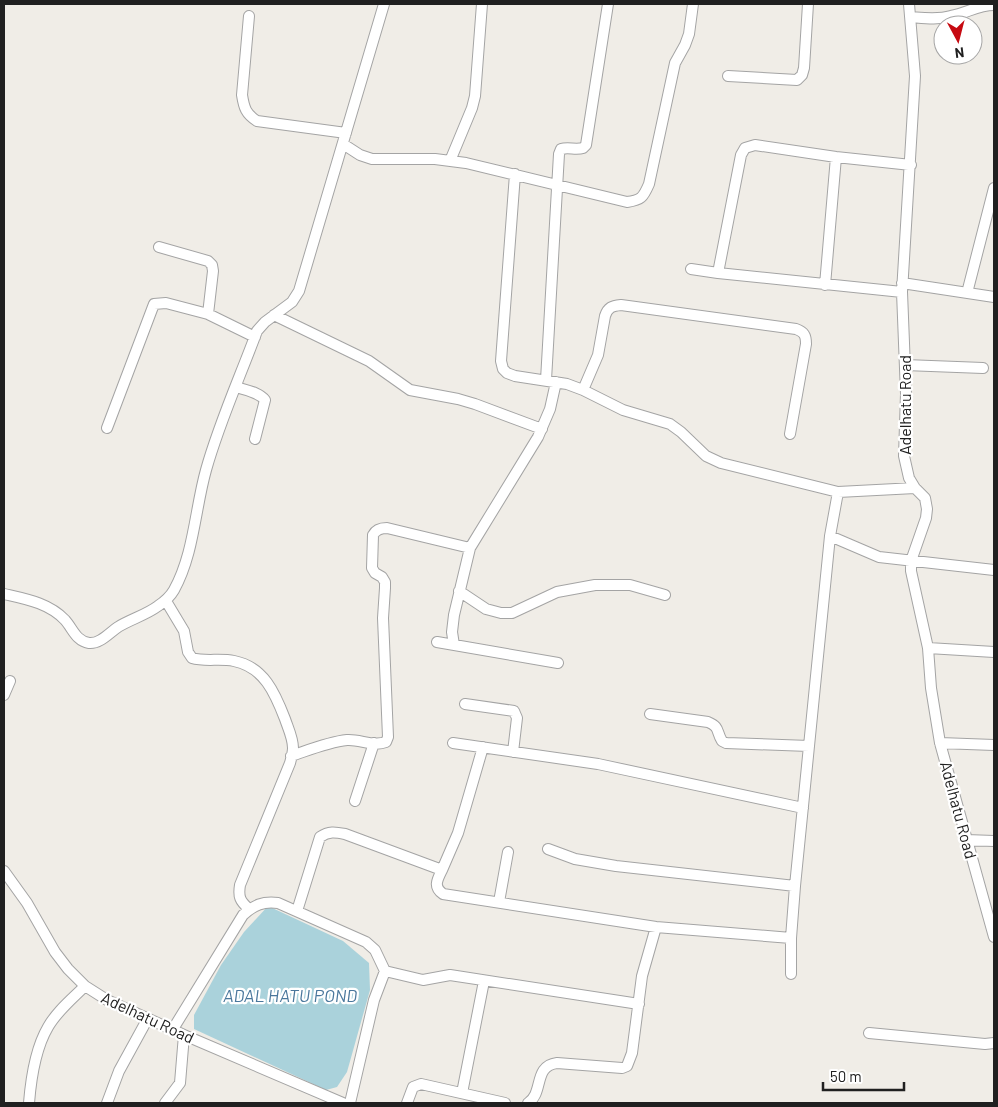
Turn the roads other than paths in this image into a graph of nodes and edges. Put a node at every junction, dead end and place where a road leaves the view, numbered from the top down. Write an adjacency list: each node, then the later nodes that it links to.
1 (384, 4): 11 (street)
2 (482, 4): 14 (street)
3 (608, 4): 17 (street)
4 (693, 4): 17 (street)
5 (808, 4): 10 (street)
6 (909, 4): 9 (street, Adelhatu Road)
7 (994, 6): 9 (street)
8 (248, 16): 11 (street)
9 (911, 17): 15 (street, Adelhatu Road)
10 (728, 76)
11 (346, 133): 12 (street)
12 (343, 144): 14 (street); 27 (street)
13 (836, 157): 15 (street); 21 (street); 22 (street)
14 (450, 161): 16 (street)
15 (910, 165): 23 (street, Adelhatu Road)
16 (515, 174): 17 (street); 31 (street)
17 (556, 186): 31 (street)
18 (994, 188): 24 (street)
19 (158, 247): 26 (street)
20 (691, 270): 21 (street)
21 (718, 272): 22 (street)
22 (825, 285): 23 (street)
23 (902, 288): 24 (street); 29 (street, Adelhatu Road)
24 (967, 293): 25 (street)
25 (994, 297)
26 (208, 314): 28 (street); 34 (street)
27 (274, 315): 28 (street); 35 (street)
28 (255, 337): 32 (street)
29 (905, 365): 30 (street); 38 (street, Adelhatu Road)
30 (983, 368)
31 (551, 381): 33 (street); 35 (street)
32 (236, 388): 37 (street); 47 (street)
33 (583, 390): 36 (street); 39 (street)
34 (107, 428)
35 (542, 429): 41 (street)
36 (790, 434)
37 (255, 439)
38 (915, 488): 39 (street); 42 (street, Adelhatu Road)
39 (838, 492): 40 (street)
40 (830, 536): 42 (street); 60 (street)
41 (470, 548): 44 (street); 59 (street)
42 (911, 561): 43 (street); 50 (street, Adelhatu Road)
43 (994, 570)
44 (459, 591): 46 (street); 49 (street)
45 (4, 594): 47 (street)
46 (665, 595)
47 (166, 600): 64 (street)
48 (437, 642): 49 (street)
49 (454, 644): 52 (street)
50 (928, 648): 51 (street); 57 (street, Adelhatu Road)
51 (994, 652)
52 (558, 663)
53 (10, 681): 54 (street)
54 (4, 695)
55 (465, 704): 63 (street)
56 (650, 714): 60 (street)
57 (940, 742): 61 (street); 67 (street, Adelhatu Road)
58 (453, 743): 62 (street)
59 (374, 744): 64 (street); 65 (street)
60 (809, 746): 66 (street)
61 (994, 746)
62 (483, 748): 63 (street); 71 (street)
63 (513, 752): 66 (street)
64 (291, 756): 75 (street)
65 (355, 801)
66 (803, 808): 73 (street)
67 (966, 840): 68 (street); 78 (street, Adelhatu Road)
68 (994, 841)
69 (548, 849): 73 (street)
70 (508, 852): 74 (street)
71 (442, 870): 74 (street); 76 (street)
72 (4, 871): 83 (street, Adelhatu Road)
73 (795, 886): 79 (street)
74 (499, 902): 77 (street)
75 (249, 910): 76 (street); 86 (street)
76 (296, 911): 80 (street)
77 (656, 927): 79 (street); 84 (street)
78 (993, 930)
79 (791, 938): 81 (street)
80 (384, 972): 82 (street); 95 (street)
81 (791, 974)
82 (484, 981): 84 (street); 90 (street)
83 (85, 986): 85 (street, Adelhatu Road); 91 (street)
84 (638, 1004): 98 (street)
85 (148, 1018): 86 (street, Adelhatu Road); 92 (street)
86 (173, 1029): 88 (street, Adelhatu Road)
87 (869, 1033): 89 (street)
88 (184, 1035): 93 (street); 94 (street, Adelhatu Road)
89 (994, 1043)
90 (462, 1094): 96 (street); 97 (street)
91 (29, 1103)
92 (107, 1103)
93 (165, 1103)
94 (343, 1103)
95 (350, 1103)
96 (407, 1103)
97 (505, 1103)
98 (528, 1103)

